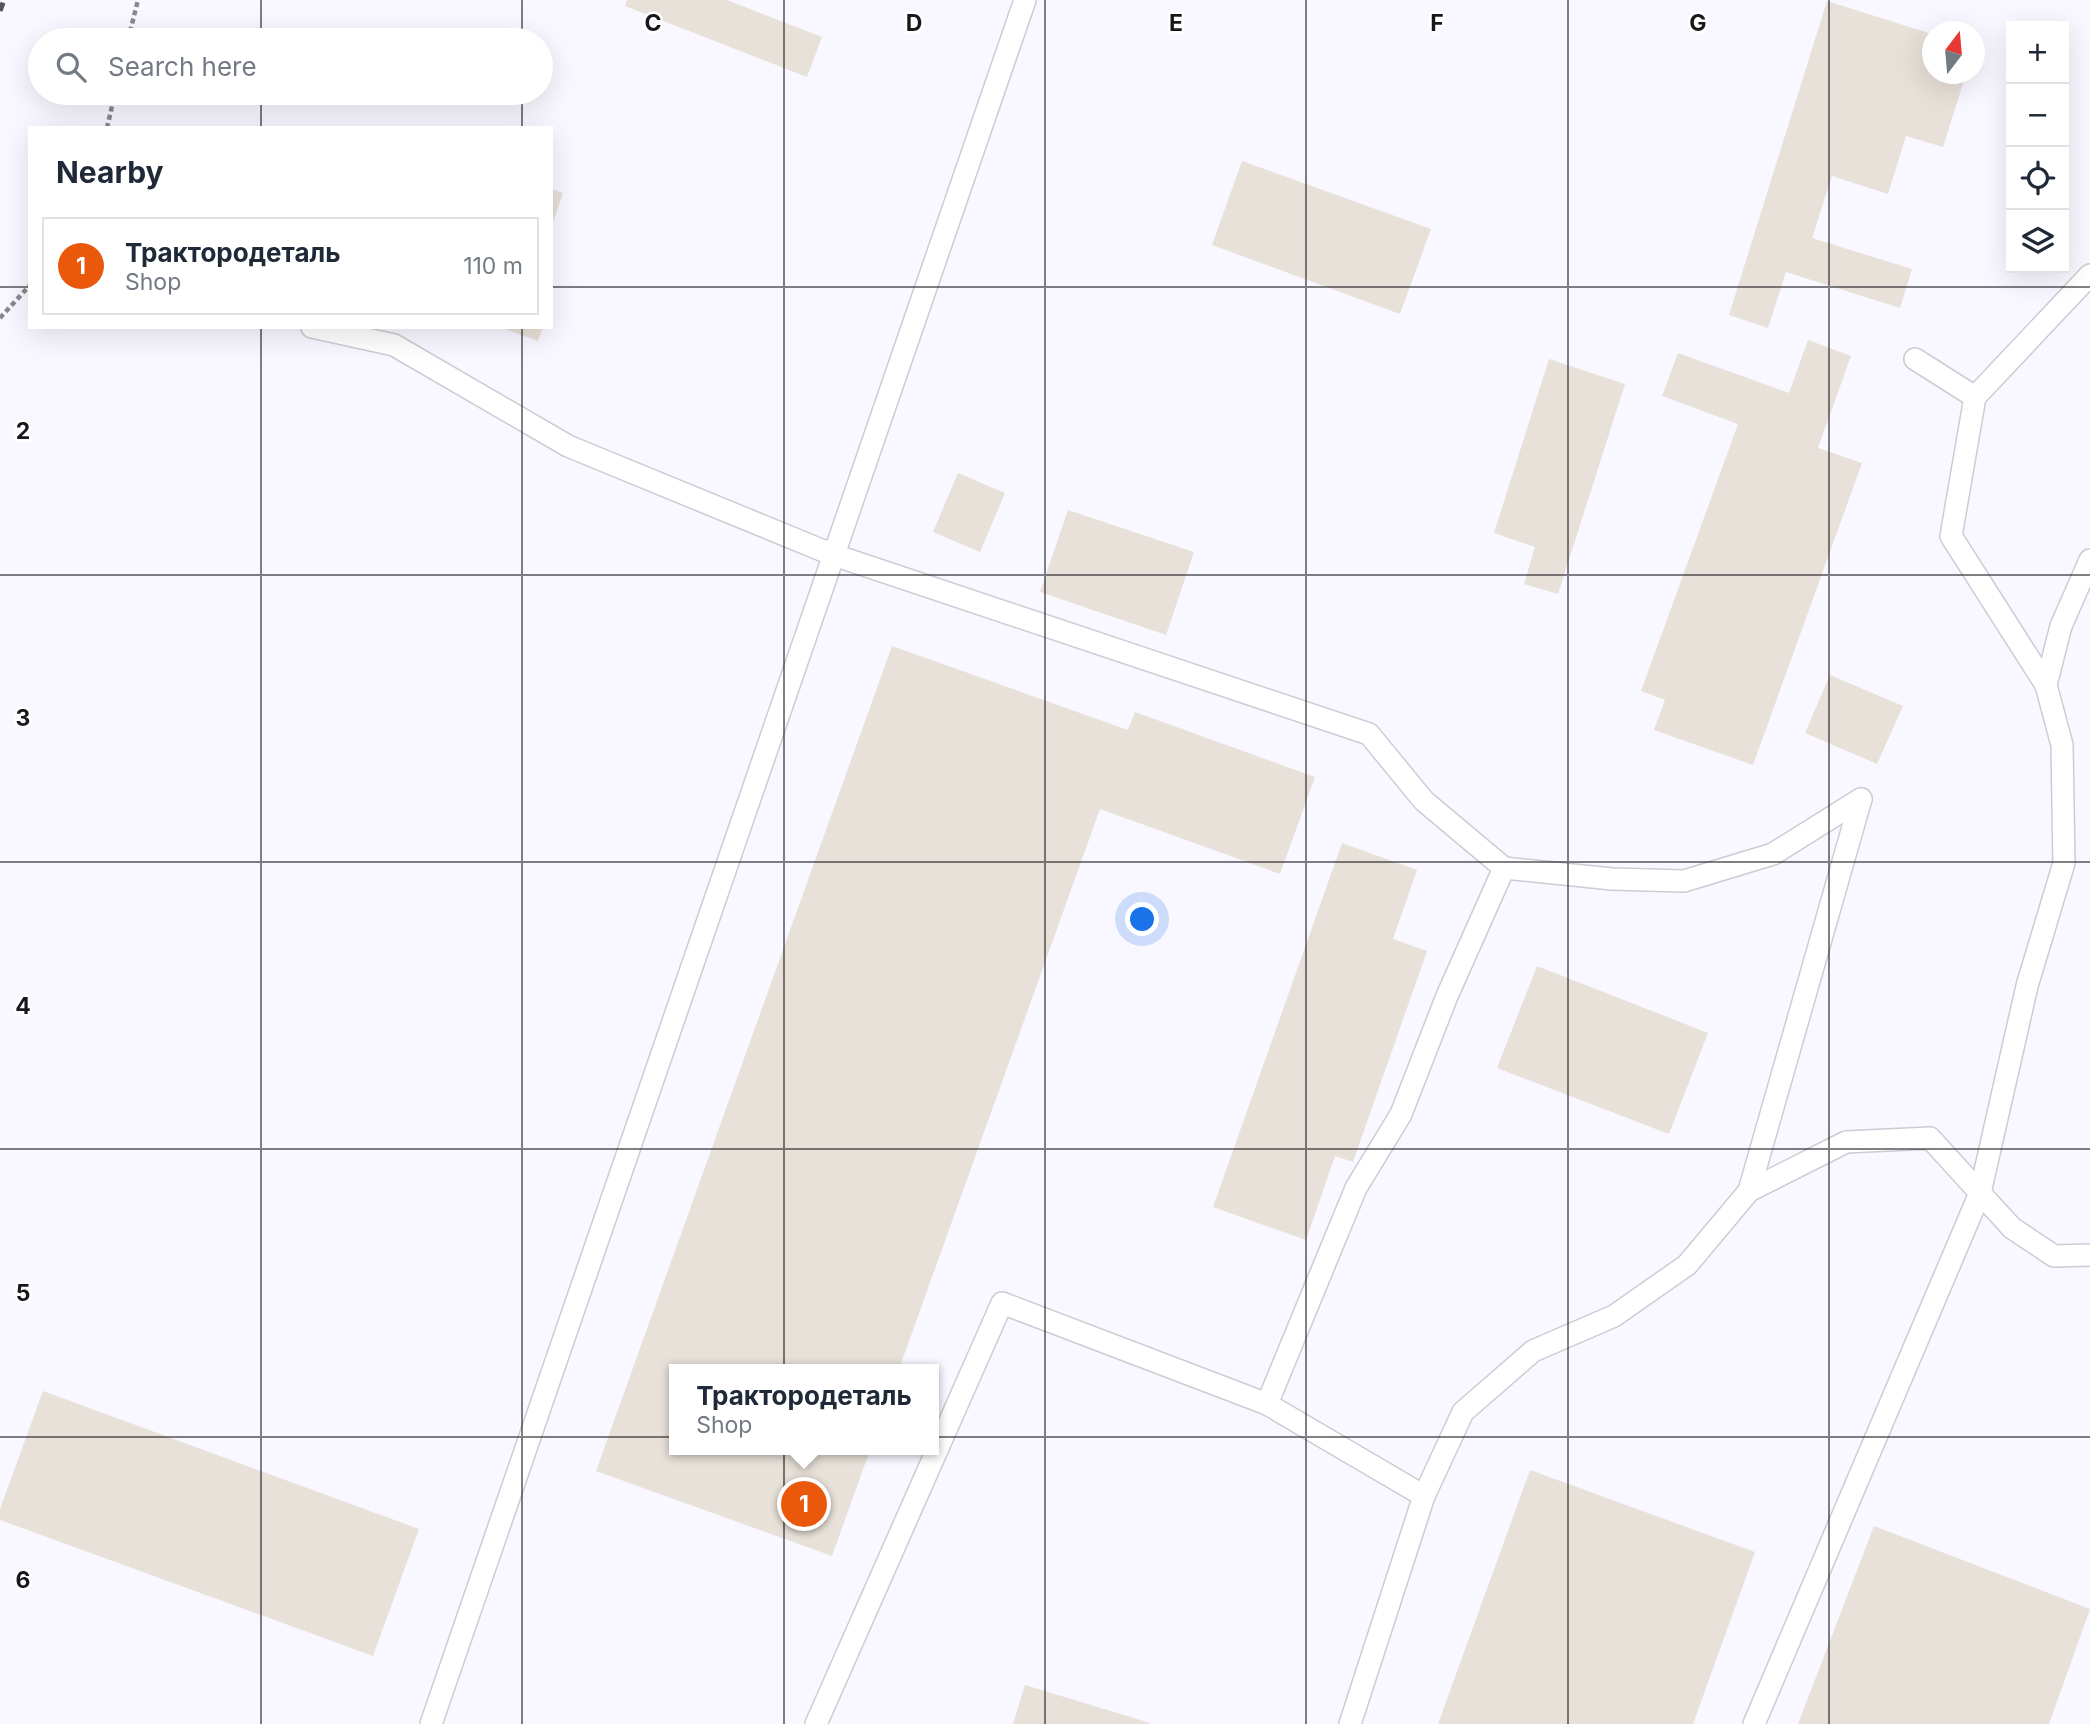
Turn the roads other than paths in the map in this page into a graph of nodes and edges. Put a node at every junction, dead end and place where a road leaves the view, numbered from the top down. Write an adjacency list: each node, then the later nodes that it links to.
1 (1025, 0): 6 (lane)
2 (2090, 275): 5 (lane)
3 (321, 329): 6 (lane)
4 (1916, 359): 5 (lane)
5 (1975, 397): 8 (lane)
6 (831, 554): 9 (lane); 17 (lane)
7 (2090, 560): 8 (lane)
8 (2046, 685): 11 (lane)
9 (1504, 868): 10 (lane); 13 (lane)
10 (1749, 1191): 11 (lane); 16 (lane)
11 (1980, 1193): 12 (lane); 20 (lane)
12 (2090, 1255)
13 (1267, 1404): 14 (lane); 16 (lane)
14 (939, 1446)
15 (935, 1455): 18 (lane)
16 (1424, 1496): 19 (lane)
17 (431, 1724)
18 (816, 1724)
19 (1350, 1724)
20 (1754, 1724)

